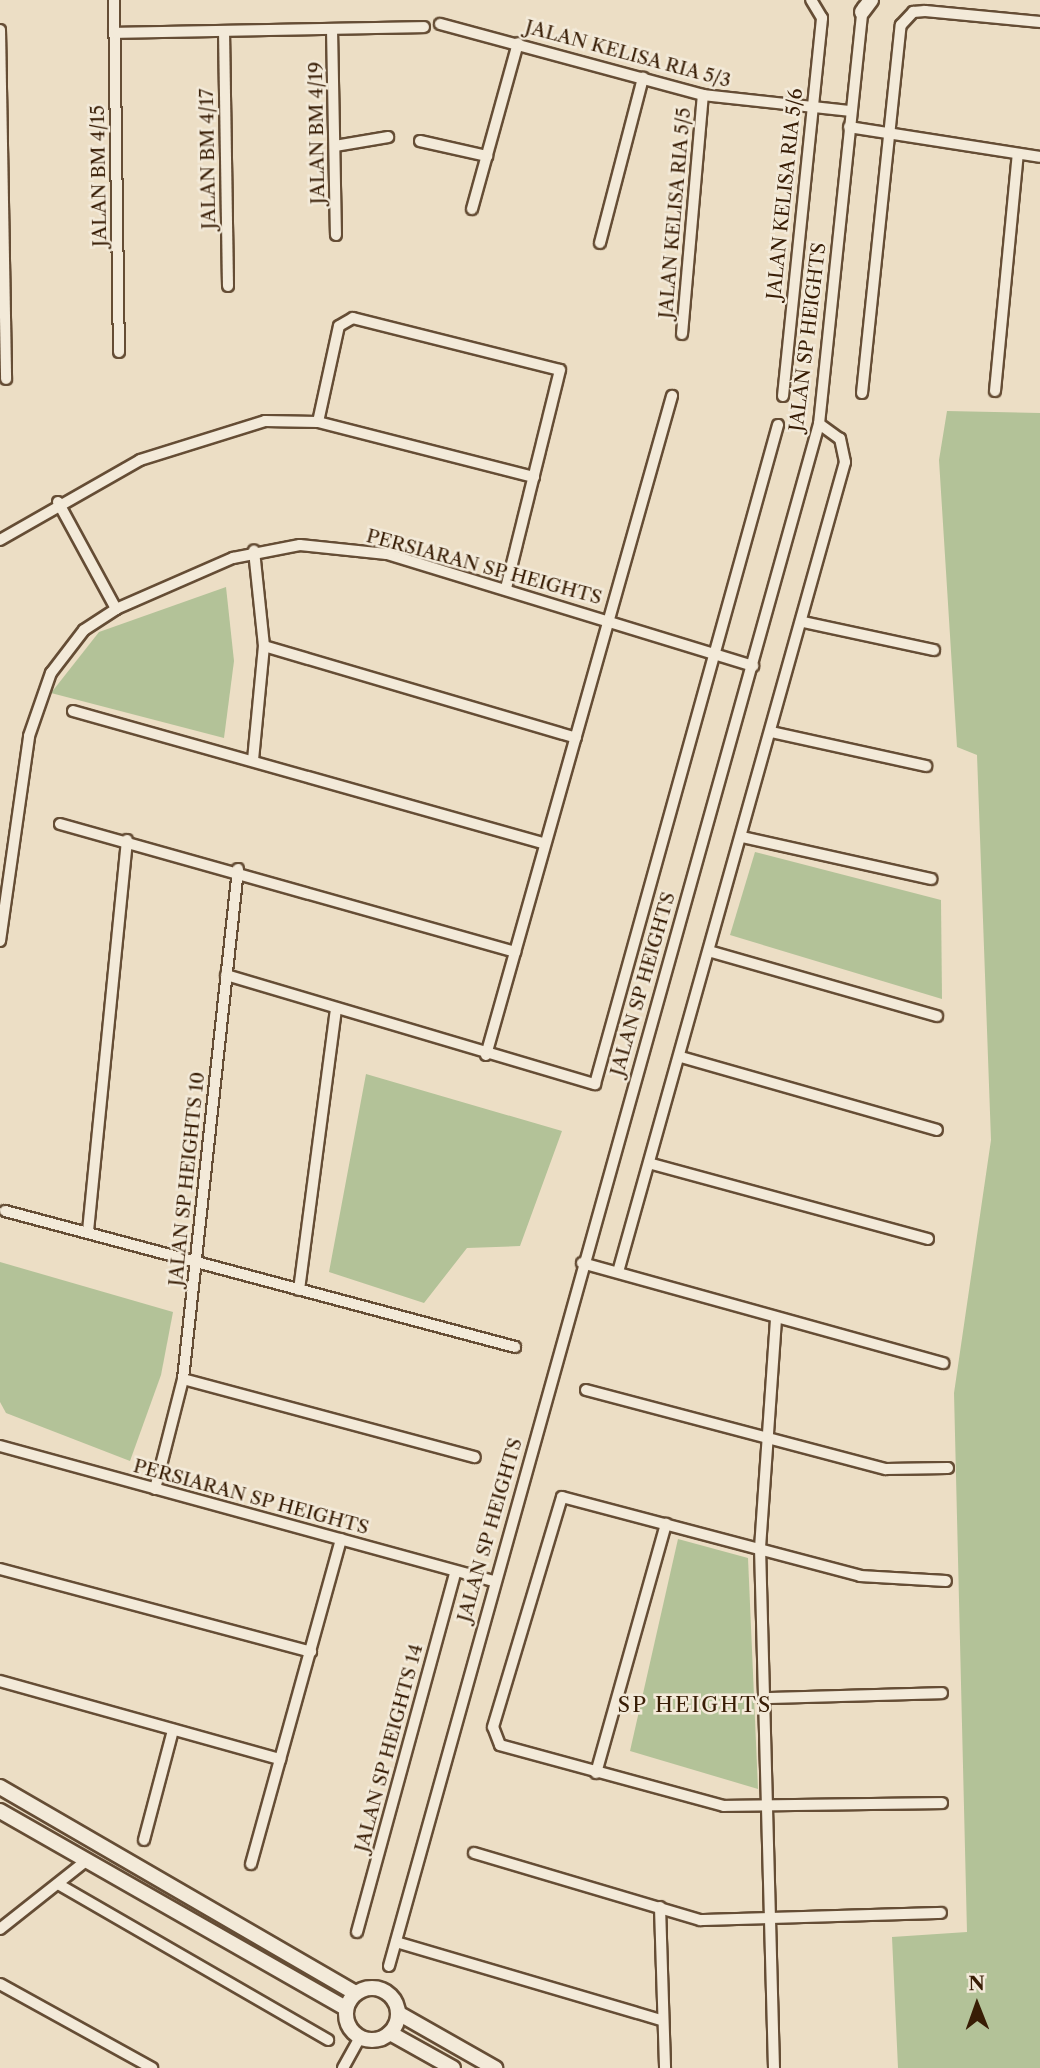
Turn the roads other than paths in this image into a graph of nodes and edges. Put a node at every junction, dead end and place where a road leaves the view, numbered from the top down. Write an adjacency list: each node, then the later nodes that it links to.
1 (114, 0): 11 (street, JALAN BM 4/15)
2 (811, 0): 15 (street, JALAN KELISA RIA 5/6)
3 (872, 0): 4 (street)
4 (861, 4): 16 (street, JALAN SP HEIGHTS)
5 (1040, 22): 18 (street)
6 (440, 24): 12 (street, JALAN KELISA RIA 5/3)
7 (424, 27): 8 (street)
8 (332, 29): 10 (street); 21 (street, JALAN BM 4/19)
9 (0, 30): 28 (street)
10 (224, 31): 11 (street); 29 (street, JALAN BM 4/17)
11 (114, 33): 31 (street, JALAN BM 4/15)
12 (518, 43): 13 (street, JALAN KELISA RIA 5/3); 23 (street)
13 (643, 78): 14 (street, JALAN KELISA RIA 5/3); 27 (street)
14 (703, 95): 15 (street, JALAN KELISA RIA 5/3); 30 (street, JALAN KELISA RIA 5/5)
15 (811, 109): 16 (street, JALAN KELISA RIA 5/3); 36 (street, JALAN KELISA RIA 5/6)
16 (851, 111): 17 (street, JALAN SP HEIGHTS)
17 (849, 127): 18 (street); 38 (street, JALAN SP HEIGHTS)
18 (889, 134): 22 (street); 34 (street)
19 (388, 137): 21 (street)
20 (420, 141): 23 (street)
21 (335, 146): 26 (street, JALAN BM 4/19)
22 (1018, 154): 24 (street); 33 (street)
23 (487, 156): 25 (street)
24 (1040, 157)
25 (472, 209)
26 (336, 236)
27 (600, 243)
28 (2, 256): 32 (street)
29 (228, 286)
30 (682, 334)
31 (119, 352)
32 (6, 379)
33 (995, 390)
34 (862, 393)
35 (671, 396): 46 (street)
36 (783, 396)
37 (318, 422): 40 (street); 40 (street); 41 (street)
38 (819, 424): 47 (street); 51 (street, JALAN SP HEIGHTS)
39 (778, 425): 50 (street)
40 (534, 477): 44 (street)
41 (58, 502): 42 (street); 45 (street)
42 (0, 540)
43 (254, 551): 44 (street, PERSIARAN SP HEIGHTS); 45 (street, PERSIARAN SP HEIGHTS); 48 (street)
44 (506, 589): 46 (street, PERSIARAN SP HEIGHTS)
45 (116, 609): 63 (street, PERSIARAN SP HEIGHTS)
46 (609, 620): 50 (street, PERSIARAN SP HEIGHTS); 54 (street)
47 (803, 622): 49 (street); 53 (street)
48 (264, 646): 54 (street); 55 (street)
49 (934, 650)
50 (713, 654): 51 (street, PERSIARAN SP HEIGHTS); 69 (street)
51 (753, 666): 77 (street, JALAN SP HEIGHTS)
52 (73, 712): 55 (street)
53 (771, 732): 56 (street); 58 (street)
54 (576, 738): 60 (street)
55 (253, 760): 60 (street)
56 (926, 766)
57 (60, 824): 59 (street)
58 (742, 837): 62 (street); 65 (street)
59 (127, 840): 61 (street); 74 (street)
60 (545, 844): 64 (street)
61 (238, 869): 64 (street); 66 (street, JALAN SP HEIGHTS 10)
62 (931, 879)
63 (0, 941)
64 (515, 952): 69 (street)
65 (712, 952): 68 (street); 70 (street)
66 (226, 975): 67 (street); 76 (street, JALAN SP HEIGHTS 10)
67 (336, 1008): 69 (street); 79 (street)
68 (937, 1016)
69 (486, 1055)
70 (681, 1057): 71 (street); 72 (street)
71 (937, 1130)
72 (652, 1164): 75 (street); 78 (street)
73 (5, 1211): 74 (street)
74 (88, 1231): 76 (street)
75 (928, 1239)
76 (195, 1261): 79 (street); 83 (street, JALAN SP HEIGHTS 10)
77 (582, 1263): 78 (street); 95 (street, JALAN SP HEIGHTS)
78 (618, 1272): 80 (street)
79 (299, 1290): 81 (street)
80 (776, 1318): 82 (street); 85 (street)
81 (515, 1348)
82 (943, 1363)
83 (183, 1379): 87 (street); 89 (street, JALAN SP HEIGHTS 10)
84 (586, 1390): 85 (street)
85 (764, 1434): 88 (street); 92 (street)
86 (0, 1446): 89 (street, PERSIARAN SP HEIGHTS)
87 (475, 1457)
88 (948, 1468)
89 (156, 1489): 91 (street, PERSIARAN SP HEIGHTS)
90 (666, 1524): 92 (street); 103 (street); 103 (street)
91 (341, 1539): 94 (street, PERSIARAN SP HEIGHTS); 97 (street)
92 (760, 1548): 96 (street); 100 (street)
93 (0, 1569): 97 (street)
94 (454, 1573): 95 (street, PERSIARAN SP HEIGHTS); 117 (street, JALAN SP HEIGHTS 14)
95 (493, 1581): 118 (street, JALAN SP HEIGHTS)
96 (946, 1581)
97 (311, 1653): 102 (street)
98 (0, 1682): 101 (street)
99 (942, 1693): 100 (street)
100 (766, 1698): 106 (street)
101 (173, 1730): 102 (street); 108 (street)
102 (280, 1759): 111 (street)
103 (596, 1773): 106 (street)
104 (0, 1787): 121 (street)
105 (942, 1803): 106 (street)
106 (768, 1808): 115 (street)
107 (0, 1811): 110 (street)
108 (144, 1840)
109 (474, 1853): 113 (street)
110 (87, 1860): 112 (street); 122 (street)
111 (251, 1864)
112 (58, 1884): 116 (street); 127 (street)
113 (660, 1907): 115 (street); 124 (street)
114 (941, 1913): 115 (street)
115 (772, 1919): 133 (street)
116 (0, 1929)
117 (358, 1932)
118 (396, 1942): 119 (street, JALAN SP HEIGHTS); 124 (street)
119 (389, 1966)
120 (0, 1984): 128 (street)
121 (355, 1993): 122 (street); 123 (street)
122 (346, 2007): 126 (street)
123 (398, 2013): 125 (street); 131 (street)
124 (662, 2020): 132 (street)
125 (390, 2033): 126 (street); 130 (street)
126 (360, 2037): 129 (street)
127 (328, 2040)
128 (152, 2068)
129 (343, 2068)
130 (453, 2068)
131 (495, 2068)
132 (665, 2068)
133 (774, 2068)

